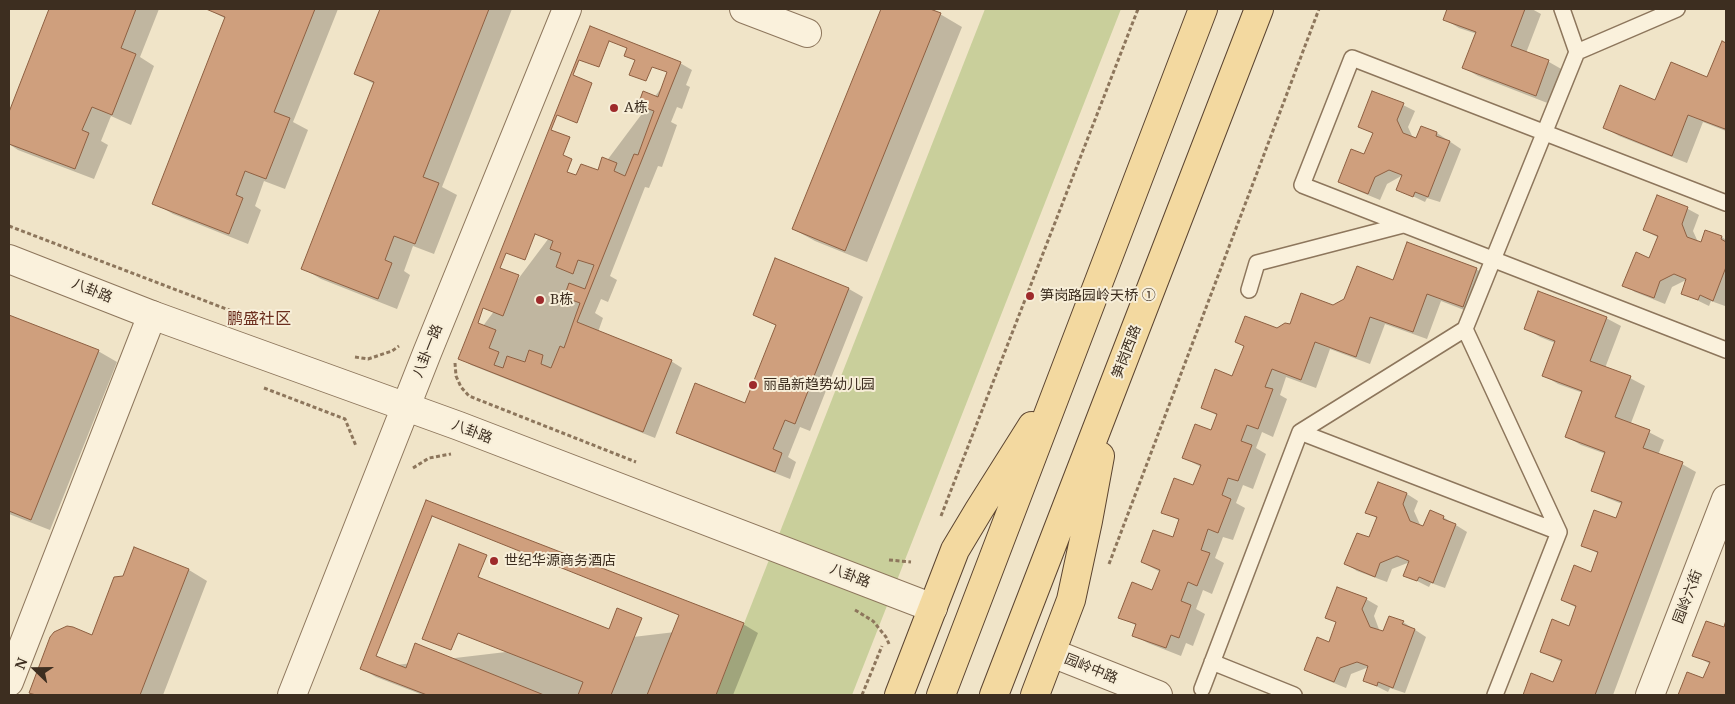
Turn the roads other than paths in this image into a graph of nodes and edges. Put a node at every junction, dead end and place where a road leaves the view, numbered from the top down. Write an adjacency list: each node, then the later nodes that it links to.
1 (567, 9): 20 (street, 八卦一路)
2 (744, 9): 7 (street)
3 (1203, 9): 18 (main road)
4 (1259, 9): 19 (main road, 笋岗西路)
5 (1562, 9): 8 (lane)
6 (1677, 9): 8 (lane)
7 (807, 33)
8 (1577, 52): 9 (lane)
9 (1545, 132): 10 (lane); 11 (lane); 13 (lane)
10 (1726, 203)
11 (1403, 225): 13 (lane); 14 (lane)
12 (9, 259): 15 (street, 八卦路)
13 (1493, 260): 16 (lane); 17 (lane)
14 (1249, 290)
15 (152, 315): 20 (street, 八卦路); 27 (street)
16 (1465, 329): 21 (lane); 23 (lane)
17 (1726, 350)
18 (1063, 376): 24 (main road); 31 (main road)
19 (1111, 393): 25 (main road); 32 (main road, 笋岗西路)
20 (406, 408): 24 (street, 八卦路); 29 (street, 八卦一路)
21 (1300, 432): 23 (lane); 26 (lane)
22 (1726, 499): 37 (street, 园岭六街)
23 (1558, 532): 36 (lane)
24 (933, 608): 30 (main road)
25 (1052, 653): 33 (main road); 34 (street, 园岭中路)
26 (1212, 662): 28 (lane); 35 (lane)
27 (9, 682)
28 (1202, 689)
29 (292, 695)
30 (899, 695)
31 (941, 695)
32 (994, 695)
33 (1035, 695)
34 (1158, 695)
35 (1294, 695)
36 (1495, 695)
37 (1650, 695)

